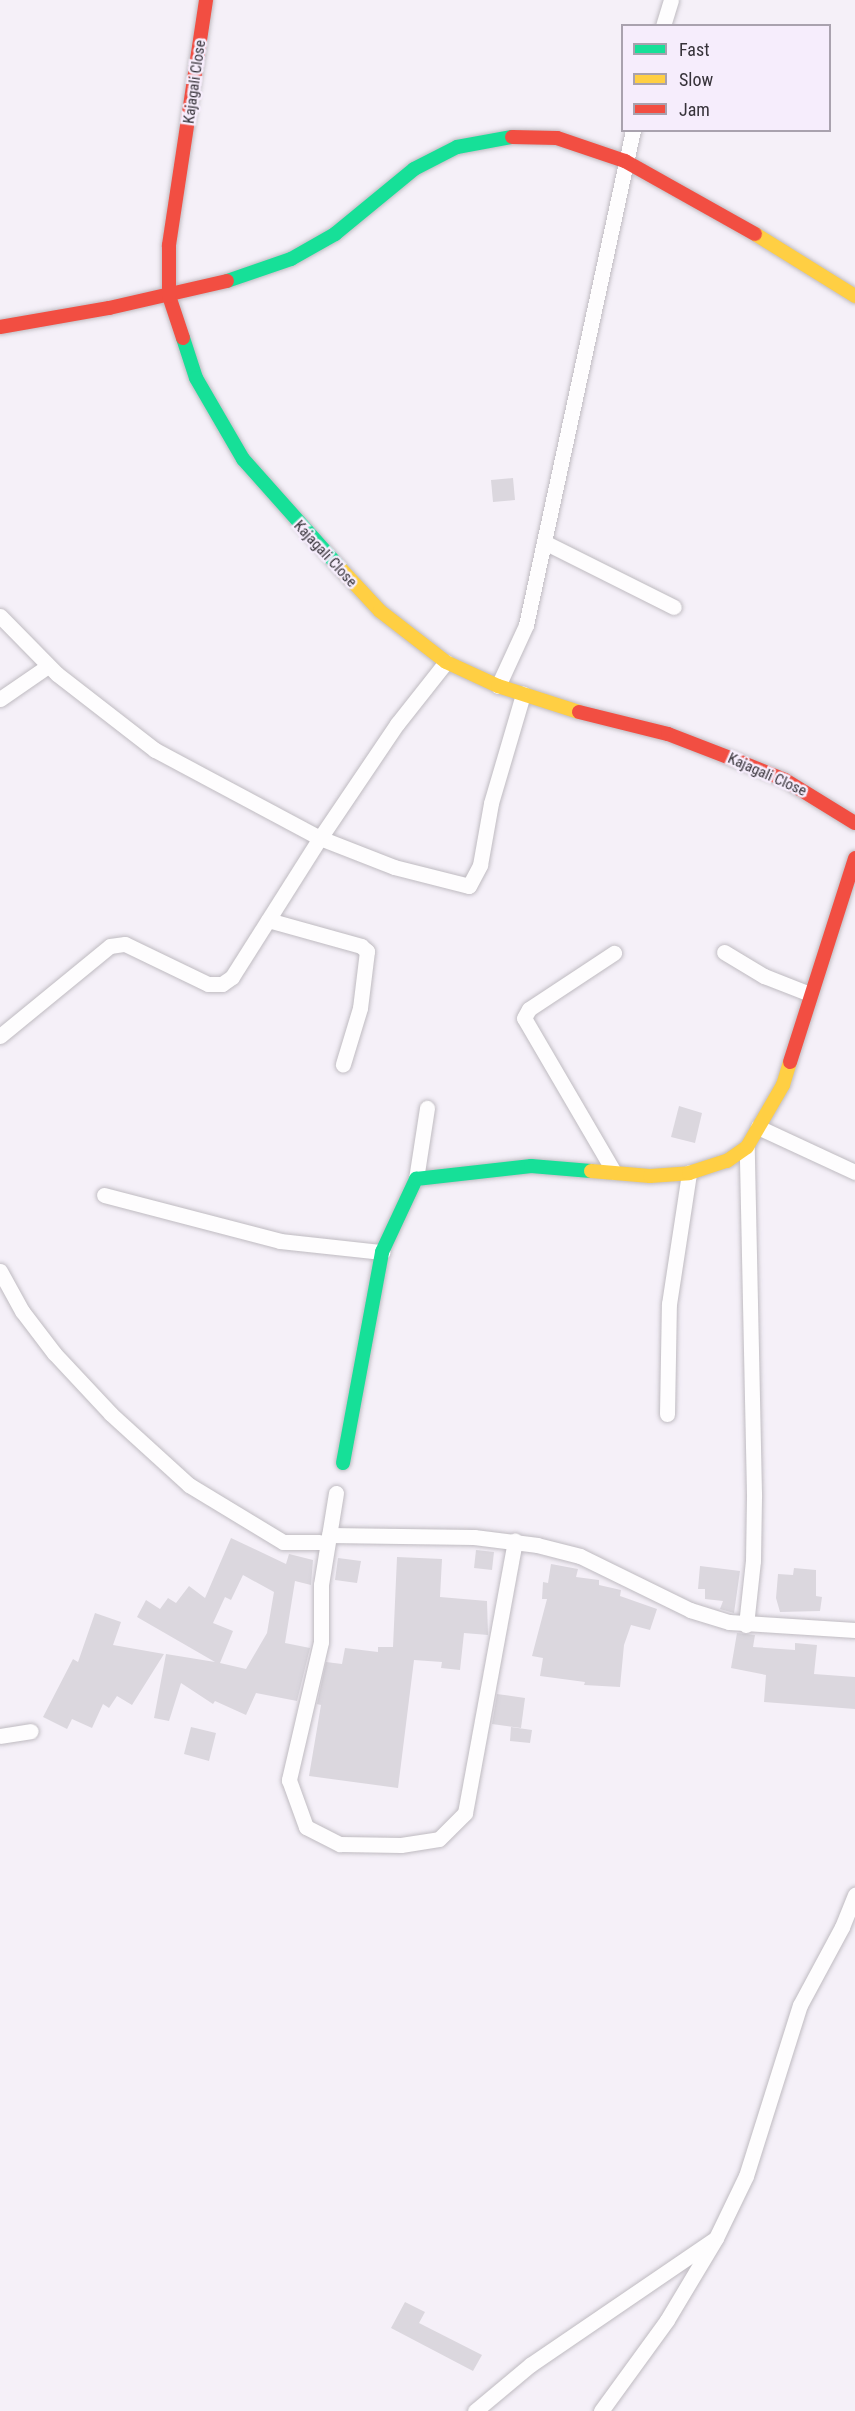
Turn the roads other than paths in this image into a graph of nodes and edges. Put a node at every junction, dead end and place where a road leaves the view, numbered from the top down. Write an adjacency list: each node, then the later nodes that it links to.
1 (206, 0): 6 (street, Kajagali Close)
2 (671, 0): 3 (street)
3 (664, 24)
4 (632, 132): 5 (street)
5 (625, 161): 6 (street); 7 (street); 9 (street)
6 (169, 296): 8 (street); 12 (street, Kajagali Close)
7 (855, 296)
8 (0, 327)
9 (544, 542): 10 (street); 14 (street)
10 (674, 607)
11 (0, 616): 13 (street)
12 (446, 662): 14 (street, Kajagali Close); 18 (street)
13 (48, 666): 16 (street); 18 (street)
14 (498, 686): 15 (street, Kajagali Close)
15 (523, 694): 17 (street, Kajagali Close); 18 (street)
16 (0, 699)
17 (855, 823)
18 (320, 838): 20 (street)
19 (855, 858): 23 (street)
20 (268, 920): 24 (street); 25 (street)
21 (724, 952): 23 (street)
22 (614, 953): 29 (street)
23 (810, 994): 27 (street)
24 (0, 1036)
25 (343, 1065)
26 (427, 1108): 32 (street)
27 (758, 1127): 28 (street); 30 (street)
28 (747, 1147): 31 (street); 41 (street)
29 (614, 1172): 31 (street); 32 (street)
30 (855, 1172)
31 (689, 1173): 36 (street)
32 (416, 1179): 34 (street)
33 (104, 1195): 34 (street)
34 (382, 1252): 37 (street)
35 (0, 1271): 39 (street)
36 (667, 1414)
37 (343, 1463)
38 (336, 1493): 39 (street)
39 (324, 1539): 40 (street); 40 (street)
40 (515, 1541): 41 (street)
41 (746, 1625): 42 (street)
42 (855, 1630)
43 (31, 1731): 44 (street)
44 (0, 1736)
45 (855, 1894): 46 (street)
46 (716, 2238): 47 (street); 48 (street)
47 (475, 2411)
48 (601, 2411)

